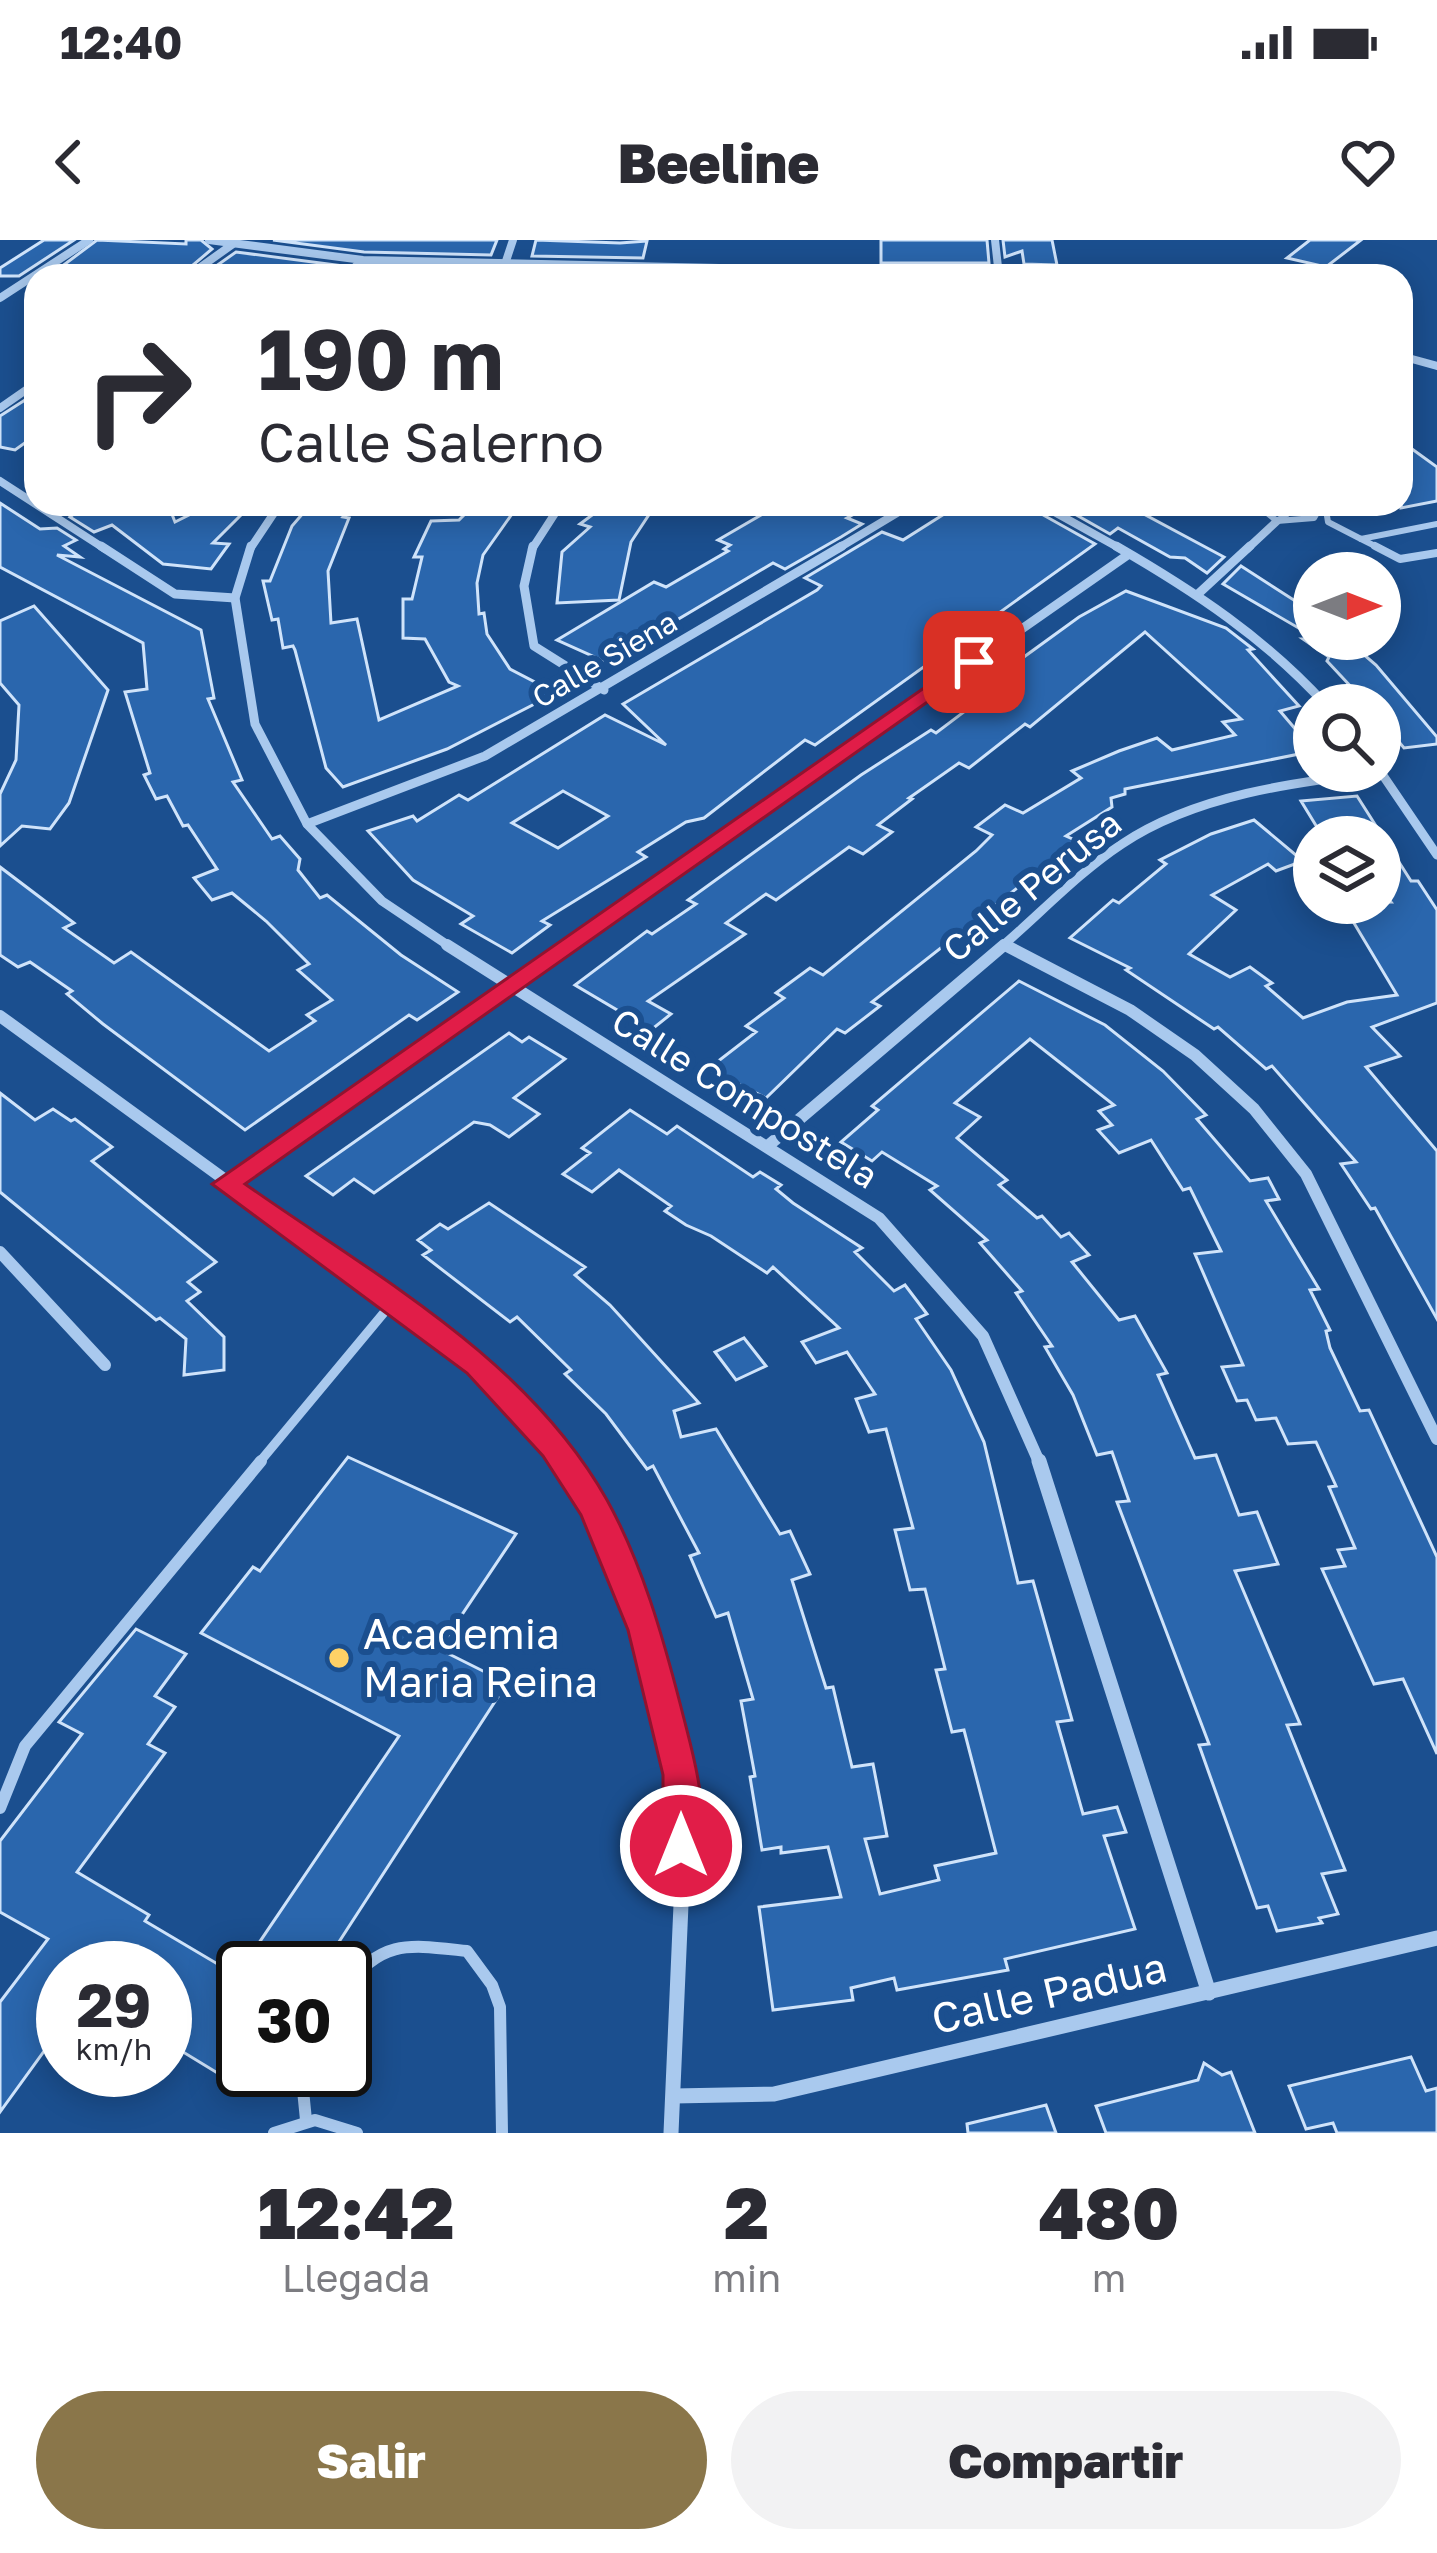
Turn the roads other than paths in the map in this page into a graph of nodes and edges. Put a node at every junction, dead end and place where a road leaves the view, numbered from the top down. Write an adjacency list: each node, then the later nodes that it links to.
1 (89, 240): 7 (street)
2 (209, 240): 4 (street)
3 (513, 240): 6 (street)
4 (234, 244): 5 (street); 8 (street)
5 (363, 260): 6 (street); 9 (street)
6 (505, 263): 10 (street)
7 (52, 264)
8 (205, 264)
9 (358, 264)
10 (546, 264)
11 (60, 516): 25 (street)
12 (271, 516): 25 (street)
13 (551, 516): 27 (street)
14 (892, 516): 27 (street, Calle Siena)
15 (1061, 516): 23 (street)
16 (1271, 516): 19 (lane)
17 (1315, 516): 19 (lane)
18 (1325, 516): 21 (lane)
19 (1277, 521): 24 (street)
20 (1437, 524): 21 (lane)
21 (1360, 538): 22 (lane)
22 (1437, 553)
23 (1129, 554): 24 (street); 33 (street)
24 (1198, 594): 26 (street)
25 (235, 598): 30 (street, Calle Compostela)
26 (1309, 684)
27 (604, 690): 30 (street, Calle Siena)
28 (1293, 782): 32 (street, Calle Perusa)
29 (1394, 792): 31 (street)
30 (307, 824): 33 (street, Calle Compostela)
31 (1437, 855)
32 (1004, 944): 35 (street, Calle Perusa); 40 (street)
33 (509, 986): 35 (street, Calle Compostela); 36 (street)
34 (0, 1016): 36 (street)
35 (770, 1145): 44 (street, Calle Compostela)
36 (226, 1184): 38 (street)
37 (0, 1252): 39 (street)
38 (392, 1303): 41 (lane); 45 (street)
39 (105, 1365)
40 (1437, 1439)
41 (0, 1808)
42 (1437, 1938): 44 (street, Calle Padua)
43 (372, 1956): 50 (lane)
44 (1209, 1993): 45 (street, Calle Padua)
45 (674, 2096): 51 (street)
46 (304, 2097): 47 (lane)
47 (306, 2120): 48 (lane); 49 (lane)
48 (274, 2133)
49 (356, 2133)
50 (502, 2133)
51 (671, 2133)

